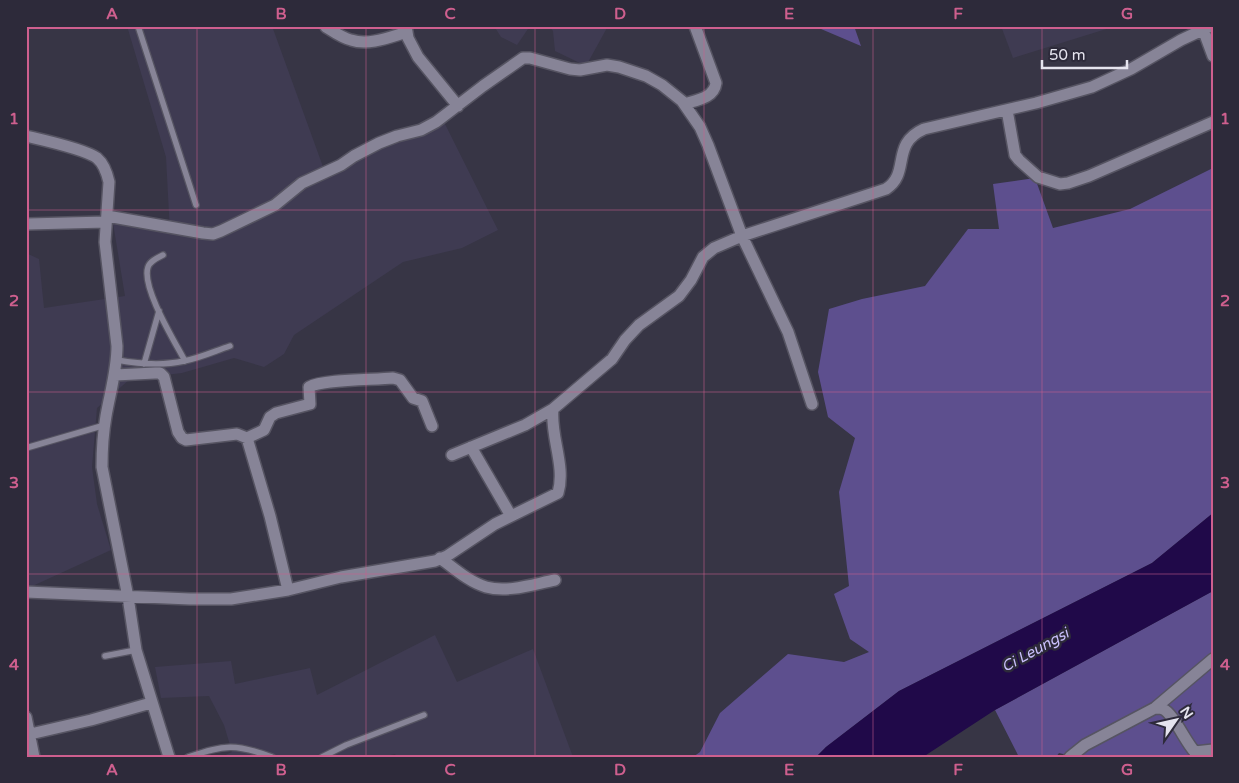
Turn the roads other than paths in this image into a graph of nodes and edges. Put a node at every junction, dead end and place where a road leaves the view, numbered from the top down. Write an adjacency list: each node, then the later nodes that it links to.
1 (138, 26): 12 (lane)
2 (695, 26): 7 (street)
3 (326, 27): 5 (street)
4 (1207, 28): 6 (street); 9 (street)
5 (406, 29): 8 (street)
6 (1213, 56)
7 (684, 104): 8 (street); 15 (street)
8 (458, 106): 13 (street)
9 (1007, 110): 10 (street); 15 (street)
10 (1213, 122)
11 (26, 136): 13 (street)
12 (196, 204)
13 (106, 219): 14 (street); 19 (street)
14 (28, 224)
15 (742, 236): 23 (street); 24 (street)
16 (163, 255): 17 (lane)
17 (159, 311): 20 (lane); 21 (lane)
18 (230, 346): 20 (lane)
19 (117, 360): 21 (lane); 22 (street)
20 (185, 361): 21 (lane)
21 (144, 364)
22 (115, 375): 25 (street); 27 (street)
23 (812, 404)
24 (553, 409): 28 (street); 31 (street)
25 (105, 425): 29 (lane); 36 (street)
26 (432, 426): 27 (street)
27 (248, 438): 34 (street)
28 (471, 447): 30 (street); 31 (street)
29 (26, 448)
30 (452, 455)
31 (511, 516): 32 (street)
32 (440, 558): 33 (street); 34 (street)
33 (555, 580)
34 (288, 590): 36 (street)
35 (26, 592): 36 (street)
36 (128, 597): 37 (street)
37 (136, 650): 38 (lane); 40 (street)
38 (105, 656)
39 (1213, 659): 41 (street)
40 (151, 702): 44 (street); 47 (street)
41 (1155, 708): 45 (street); 51 (street)
42 (424, 715): 50 (lane)
43 (26, 717): 44 (street)
44 (29, 735): 46 (street)
45 (1213, 750)
46 (34, 757)
47 (169, 757)
48 (188, 757): 49 (lane)
49 (272, 757)
50 (322, 757)
51 (1070, 757)

